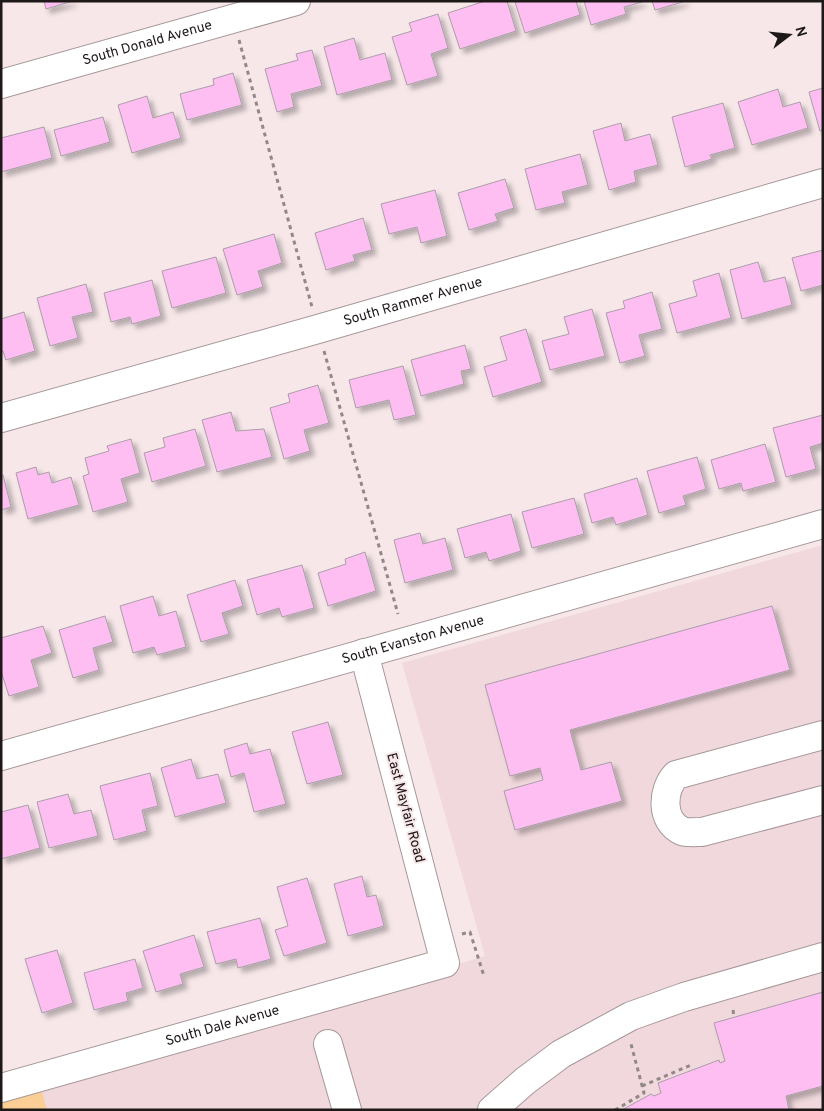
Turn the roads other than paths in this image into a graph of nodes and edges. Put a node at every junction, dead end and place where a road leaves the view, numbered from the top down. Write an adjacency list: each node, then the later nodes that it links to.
1 (296, 1): 2 (street, South Donald Avenue)
2 (1, 84)
3 (823, 183): 4 (street, South Rammer Avenue)
4 (1, 418)
5 (823, 524): 6 (street, South Evanston Avenue)
6 (364, 653): 8 (street, South Evanston Avenue); 11 (street, East Mayfair Road)
7 (823, 735): 9 (street)
8 (1, 756)
9 (823, 800)
10 (823, 956): 15 (street)
11 (444, 963): 13 (street, South Dale Avenue)
12 (328, 1044): 14 (street)
13 (1, 1088)
14 (347, 1110)
15 (492, 1110)

